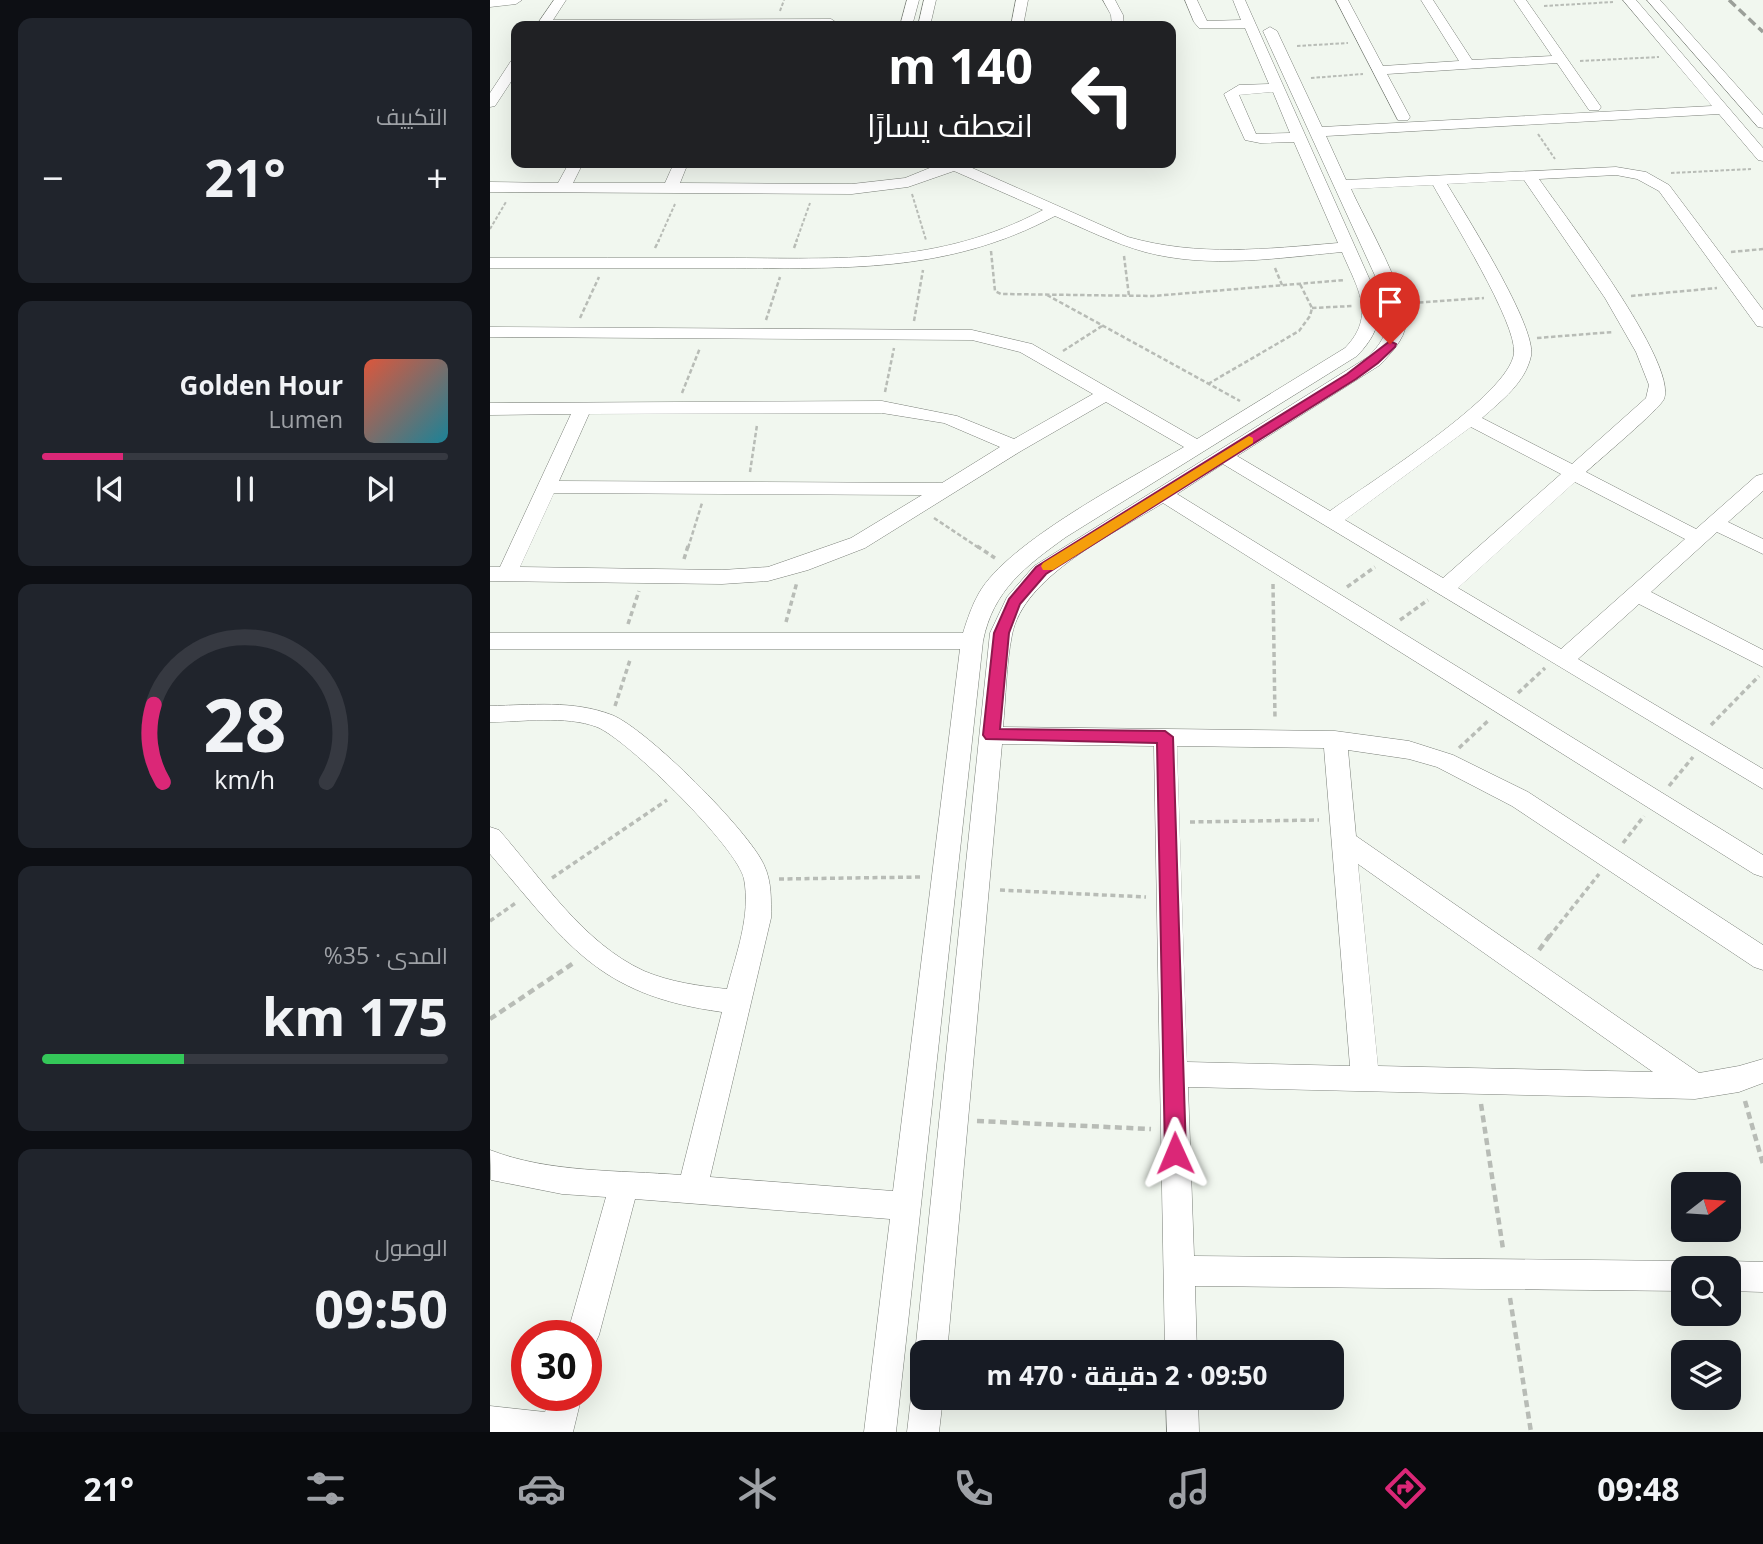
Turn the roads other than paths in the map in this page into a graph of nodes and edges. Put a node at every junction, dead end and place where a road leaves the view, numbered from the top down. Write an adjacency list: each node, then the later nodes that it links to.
1 (516, 0): 14 (street)
2 (560, 0): 16 (street)
3 (913, 0): 17 (street)
4 (930, 0): 18 (street)
5 (1022, 0): 19 (street)
6 (1109, 0): 20 (street)
7 (1191, 0): 21 (street)
8 (1239, 0): 21 (street)
9 (1255, 0): 26 (street)
10 (1342, 0): 24 (street)
11 (1427, 0): 23 (street)
12 (1629, 0): 28 (street)
13 (1653, 0): 31 (street)
14 (490, 3)
15 (1523, 4): 22 (street)
16 (546, 21)
17 (908, 21)
18 (925, 21)
19 (1018, 21)
20 (1118, 21)
21 (1249, 24): 26 (street)
22 (1562, 60): 23 (street); 29 (street)
23 (1468, 64): 24 (street)
24 (1379, 71): 30 (street)
25 (511, 72): 27 (street)
26 (1284, 83): 32 (street); 32 (street)
27 (490, 103)
28 (1718, 106): 29 (street); 32 (street); 33 (street)
29 (1594, 107): 30 (street)
30 (1403, 117): 32 (street)
31 (1763, 124)
32 (1309, 130): 41 (street); 47 (street)
33 (1763, 157)
34 (573, 168): 43 (street)
35 (680, 168): 44 (street)
36 (942, 168): 44 (street)
37 (961, 168): 45 (street)
38 (994, 168): 47 (street)
39 (1529, 176): 40 (street); 52 (street); 63 (street)
40 (1438, 181): 41 (street); 59 (street)
41 (1341, 185): 55 (street)
42 (490, 187): 43 (street)
43 (562, 189): 44 (street)
44 (675, 190)
45 (1037, 202): 46 (street); 49 (street)
46 (1055, 211): 47 (street); 49 (street)
47 (1345, 241): 54 (street)
48 (490, 249): 50 (street)
49 (927, 252): 50 (street)
50 (789, 256): 51 (street)
51 (490, 263)
52 (1763, 322)
53 (490, 332): 56 (street)
54 (1330, 365): 55 (street); 61 (street)
55 (1351, 376): 62 (street)
56 (1107, 394): 60 (street); 61 (street)
57 (583, 408): 58 (street); 60 (street); 65 (street)
58 (490, 409)
59 (1469, 419): 63 (street); 68 (street)
60 (1014, 447): 66 (street)
61 (1198, 447): 76 (street)
62 (1223, 456): 67 (street); 68 (street)
63 (1572, 472): 70 (street); 73 (street)
64 (1763, 480): 69 (street)
65 (547, 487): 66 (street); 72 (street)
66 (946, 489): 72 (street)
67 (1162, 494): 80 (street); 86 (street)
68 (1330, 521): 73 (street)
69 (1714, 523): 70 (street); 71 (street)
70 (1698, 538): 74 (street)
71 (1763, 547)
72 (498, 574)
73 (1444, 589): 78 (street)
74 (1637, 594): 77 (street); 78 (street)
75 (490, 641): 76 (street)
76 (972, 641): 96 (street)
77 (1763, 659)
78 (1563, 660): 83 (street)
79 (490, 714): 88 (street)
80 (991, 735): 81 (street); 102 (street)
81 (1165, 737): 82 (street); 89 (street)
82 (1335, 740): 84 (street); 87 (street)
83 (1763, 780)
84 (1343, 831): 91 (street); 92 (street)
85 (490, 837): 88 (street)
86 (1763, 867)
87 (1763, 959)
88 (739, 1002): 95 (street)
89 (1174, 1074): 91 (street); 97 (street)
90 (1751, 1075): 92 (street)
91 (1365, 1078): 92 (street)
92 (1695, 1086)
93 (490, 1164): 94 (street)
94 (624, 1184): 95 (street); 101 (street)
95 (692, 1189): 96 (street)
96 (907, 1206): 109 (street)
97 (1179, 1271): 98 (street); 103 (street)
98 (1671, 1276)
99 (1741, 1276): 100 (street)
100 (1763, 1277)
101 (587, 1320)
102 (932, 1340)
103 (1181, 1340)
104 (926, 1410): 110 (street)
105 (1182, 1410): 111 (street)
106 (562, 1411): 108 (street)
107 (490, 1422): 108 (street)
108 (557, 1431)
109 (880, 1432)
110 (923, 1432)
111 (1183, 1432)

